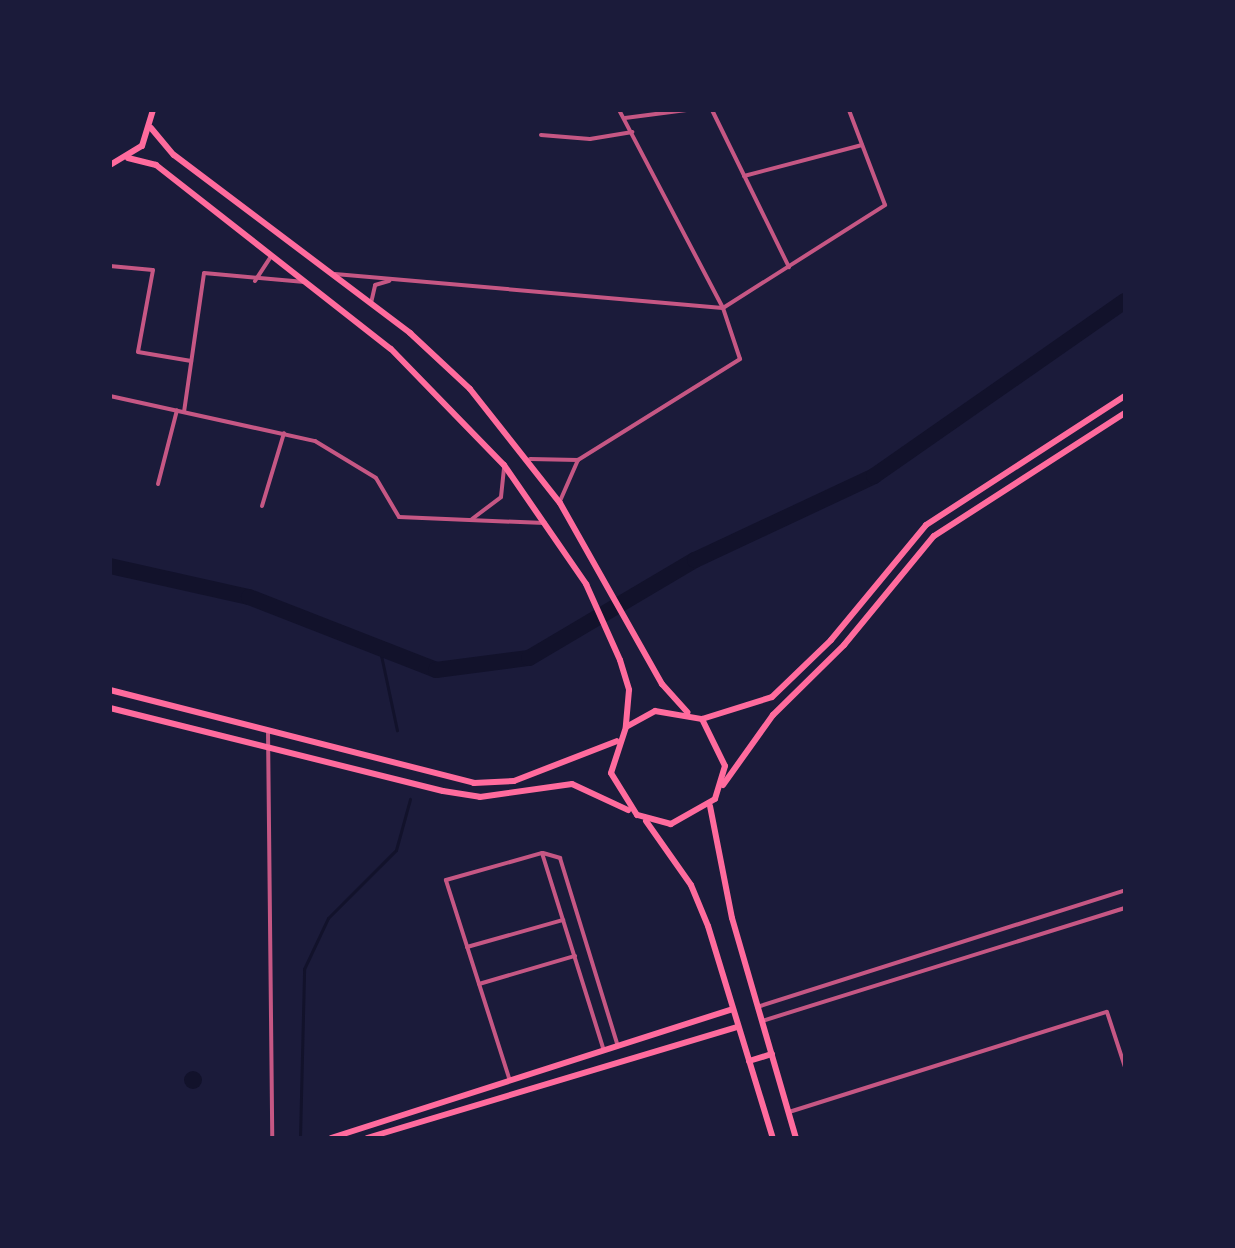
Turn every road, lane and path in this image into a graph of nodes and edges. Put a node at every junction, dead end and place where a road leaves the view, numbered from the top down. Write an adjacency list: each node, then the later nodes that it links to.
1 (153, 110): 7 (main road)
2 (619, 110): 6 (street)
3 (686, 110): 6 (street)
4 (712, 110): 13 (street)
5 (849, 110): 10 (street)
6 (625, 118): 8 (street)
7 (151, 128): 11 (main road); 17 (main road)
8 (632, 132): 9 (street); 22 (street)
9 (541, 135)
10 (862, 144): 13 (street); 16 (street)
11 (128, 158): 12 (main road); 14 (main road)
12 (110, 165)
13 (744, 176): 16 (street)
14 (271, 254): 19 (street); 20 (main road)
15 (110, 266): 23 (street)
16 (789, 267): 22 (street)
17 (333, 274): 18 (street); 21 (main road)
18 (392, 280): 21 (street); 22 (street)
19 (255, 281): 20 (street); 23 (street)
20 (305, 282): 32 (main road)
21 (371, 303): 30 (main road)
22 (723, 308): 31 (street)
23 (191, 361): 27 (street)
24 (110, 396): 26 (street)
25 (1125, 396): 41 (main road)
26 (177, 410): 27 (street); 33 (street)
27 (184, 412): 29 (street)
28 (1125, 413): 46 (main road)
29 (284, 433): 35 (street); 36 (street)
30 (530, 459): 31 (street); 34 (main road)
31 (578, 460): 34 (street)
32 (504, 465): 36 (street); 37 (main road)
33 (158, 484)
34 (560, 503): 40 (main road)
35 (262, 506)
36 (469, 520): 37 (street)
37 (547, 523): 42 (main road)
38 (110, 690): 43 (main road)
39 (110, 708): 45 (main road)
40 (687, 713): 41 (main road); 42 (main road)
41 (702, 719): 46 (main road)
42 (626, 727): 44 (main road)
43 (268, 728): 44 (main road); 45 (street)
44 (617, 741): 48 (main road)
45 (265, 744): 48 (main road); 67 (street)
46 (719, 791): 47 (main road)
47 (710, 806): 48 (main road); 56 (main road)
48 (641, 817): 57 (main road)
49 (542, 853): 52 (street); 53 (street); 60 (street)
50 (1125, 890): 56 (street)
51 (1125, 908): 58 (street)
52 (563, 920): 53 (street); 54 (street)
53 (467, 947): 55 (street)
54 (575, 956): 55 (street); 61 (street)
55 (479, 984): 65 (street)
56 (757, 1007): 58 (main road)
57 (732, 1009): 59 (main road); 60 (main road)
58 (762, 1021): 62 (main road)
59 (737, 1027): 63 (main road); 69 (main road)
60 (619, 1048): 61 (main road)
61 (605, 1053): 65 (main road)
62 (772, 1054): 63 (main road); 66 (main road)
63 (749, 1061): 70 (main road)
64 (1125, 1067): 66 (street)
65 (510, 1081): 68 (main road)
66 (789, 1112): 71 (main road)
67 (272, 1138)
68 (331, 1138)
69 (367, 1138)
70 (773, 1138)
71 (796, 1138)

